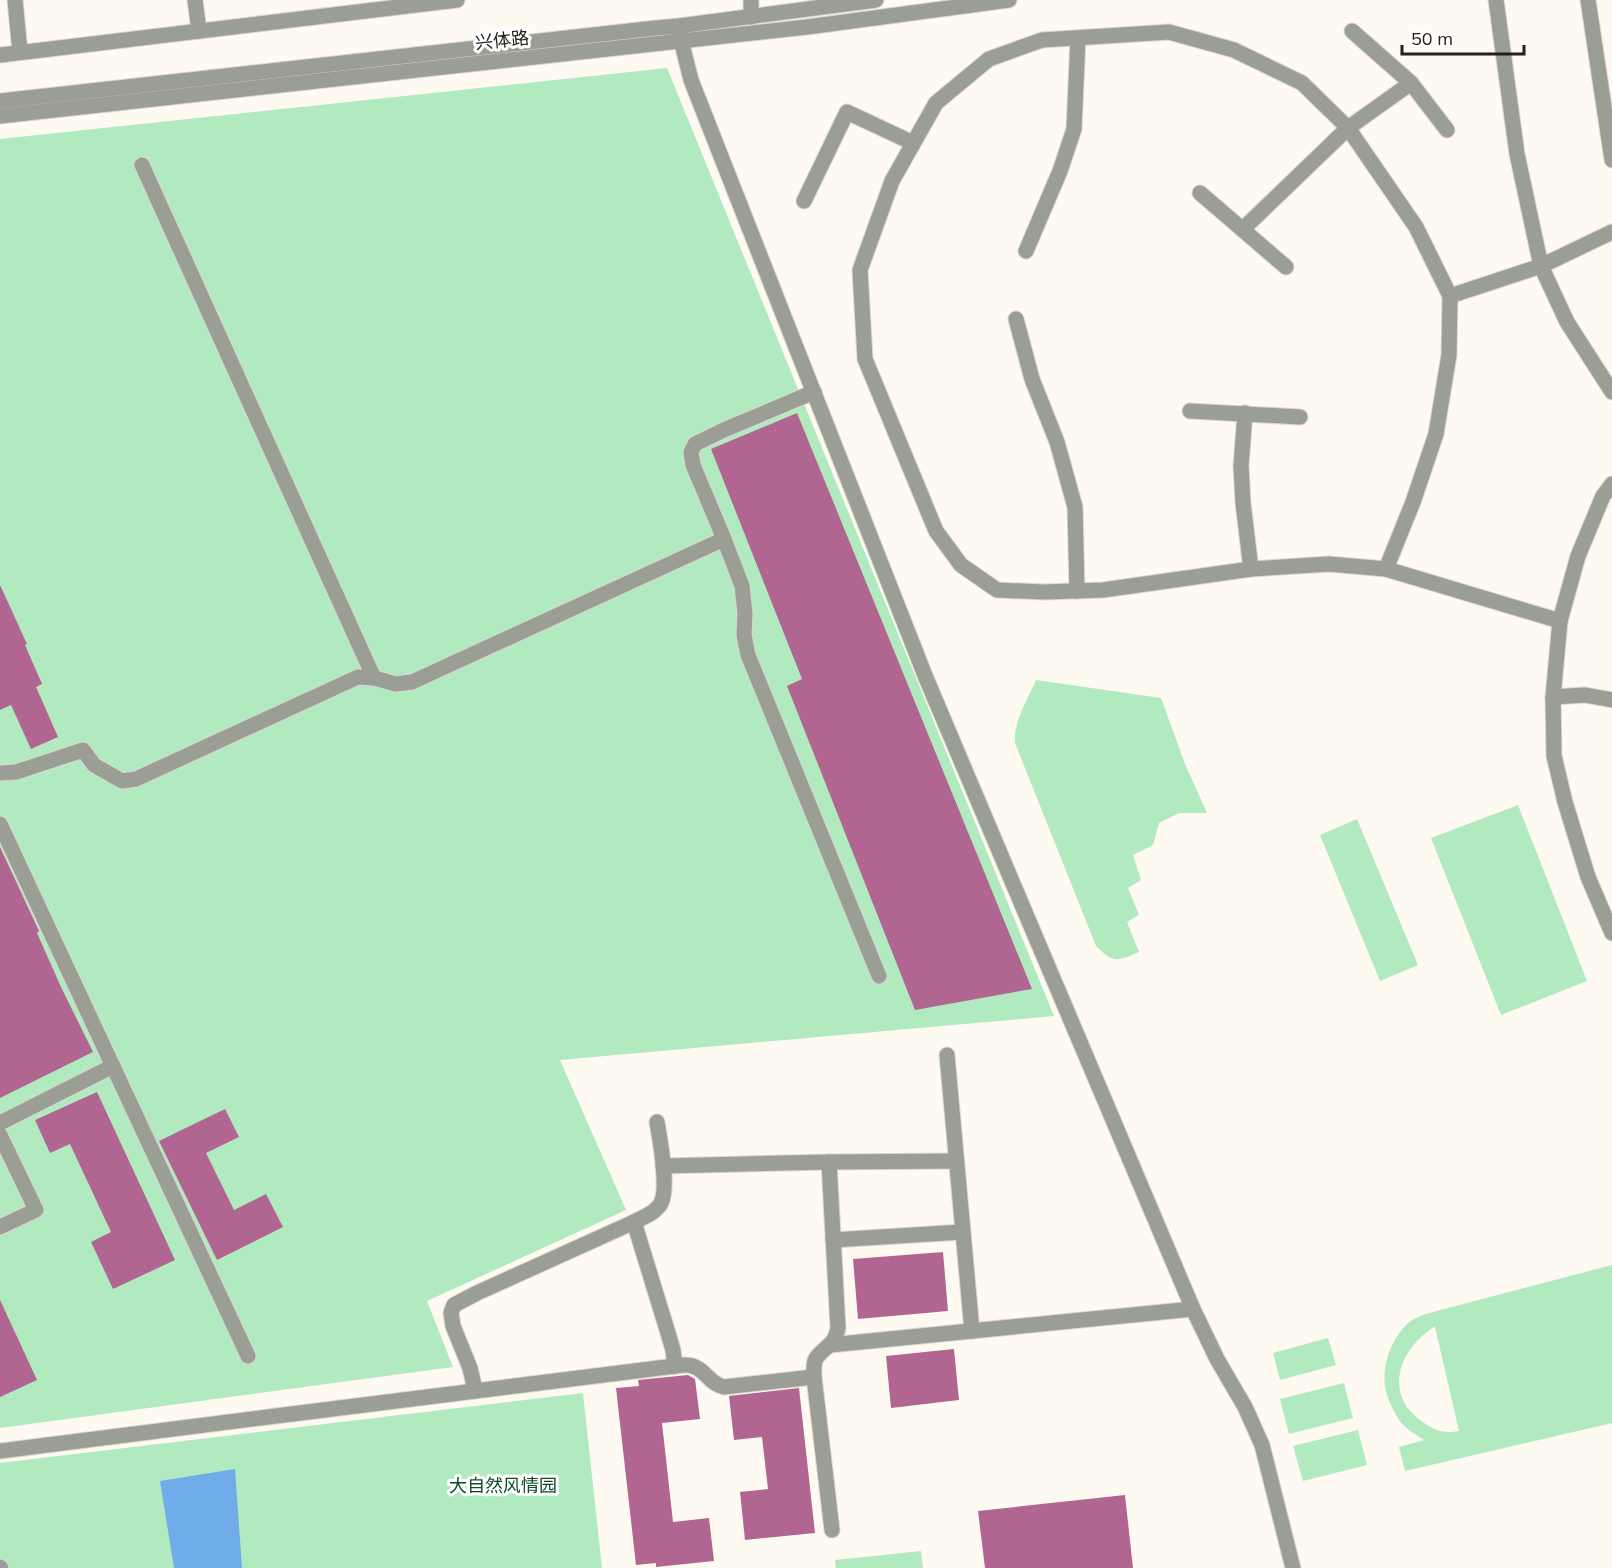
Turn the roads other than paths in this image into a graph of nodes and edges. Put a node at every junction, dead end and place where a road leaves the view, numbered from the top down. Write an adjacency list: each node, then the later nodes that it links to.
1 (15, 0): 15 (street)
2 (195, 0): 11 (street)
3 (457, 0): 11 (street)
4 (751, 0): 10 (street)
5 (876, 0): 9 (street, 兴体路)
6 (1009, 0): 13 (street, 兴体路)
7 (1496, 0): 30 (street)
8 (1588, 0): 23 (street)
9 (826, 3): 10 (street, 兴体路)
10 (751, 17): 13 (street, 兴体路)
11 (199, 31): 15 (street)
12 (1352, 31): 17 (street)
13 (680, 33): 18 (street, 兴体路); 19 (street, 兴体路); 34 (street)
14 (1078, 38): 20 (street); 22 (street); 29 (street)
15 (20, 52): 16 (street)
16 (0, 55)
17 (1411, 83): 20 (street); 21 (street)
18 (0, 101)
19 (0, 116)
20 (1348, 128): 27 (street); 32 (street)
21 (1447, 130)
22 (913, 143): 26 (street); 43 (street)
23 (1612, 160)
24 (142, 165): 45 (street)
25 (1200, 193): 27 (street)
26 (804, 201)
27 (1243, 229): 31 (street)
28 (1612, 232): 30 (street)
29 (1026, 251)
30 (1541, 266): 32 (street); 35 (street)
31 (1286, 267)
32 (1450, 296): 42 (street)
33 (1016, 319): 43 (street)
34 (813, 392): 40 (street); 64 (street)
35 (1612, 392)
36 (1190, 411): 37 (street)
37 (1245, 413): 38 (street); 41 (street)
38 (1300, 417)
39 (1612, 484): 44 (street)
40 (724, 539): 45 (street); 51 (street)
41 (1251, 569): 42 (street); 43 (street)
42 (1386, 569): 44 (street)
43 (1077, 591)
44 (1560, 621): 46 (street)
45 (374, 678): 48 (street)
46 (1553, 697): 47 (street); 50 (street)
47 (1612, 700)
48 (0, 773)
49 (0, 824): 53 (street)
50 (1612, 933)
51 (879, 976)
52 (947, 1055): 57 (street)
53 (113, 1066): 55 (street); 67 (street)
54 (657, 1122): 59 (street)
55 (0, 1123)
56 (0, 1135): 61 (street)
57 (956, 1161): 58 (street); 62 (street)
58 (829, 1162): 59 (street); 63 (street)
59 (663, 1167): 60 (street)
60 (634, 1222): 68 (street); 70 (street)
61 (0, 1227)
62 (962, 1232): 63 (street); 65 (street)
63 (833, 1240): 66 (street)
64 (1193, 1309): 65 (street); 73 (street)
65 (972, 1331): 66 (street)
66 (830, 1345): 69 (street)
67 (249, 1356)
68 (675, 1366): 69 (street); 70 (street)
69 (814, 1377): 72 (street)
70 (475, 1390): 71 (street)
71 (0, 1451)
72 (832, 1530)
73 (1293, 1568)

